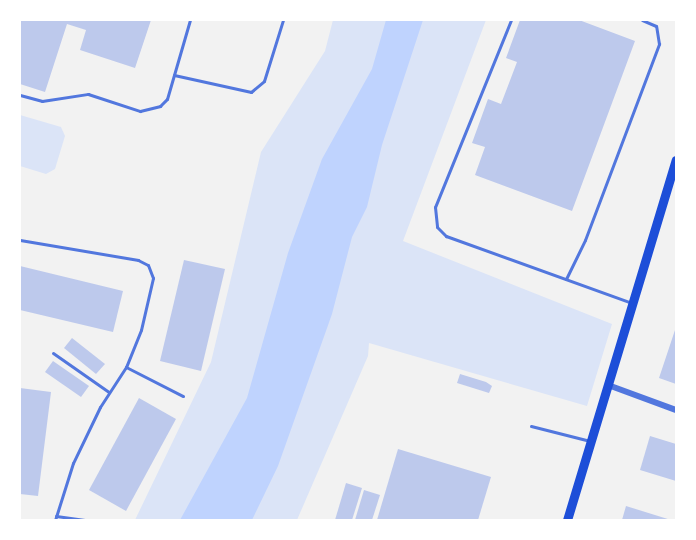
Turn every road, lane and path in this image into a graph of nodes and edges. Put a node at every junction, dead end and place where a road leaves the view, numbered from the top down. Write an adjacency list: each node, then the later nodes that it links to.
1 (190, 20): 5 (lane)
2 (282, 20): 5 (lane)
3 (511, 20): 9 (lane)
4 (642, 20): 9 (lane)
5 (174, 75): 6 (lane)
6 (20, 95)
7 (676, 160): 10 (main road)
8 (20, 240): 12 (lane)
9 (566, 279): 10 (lane)
10 (633, 303): 13 (main road)
11 (53, 353): 14 (lane)
12 (126, 367): 14 (lane); 15 (lane)
13 (608, 385): 16 (street); 18 (main road)
14 (109, 393): 19 (lane)
15 (183, 396)
16 (676, 410)
17 (531, 426): 18 (lane)
18 (591, 442): 21 (main road)
19 (55, 518): 20 (lane)
20 (85, 520)
21 (567, 520)

